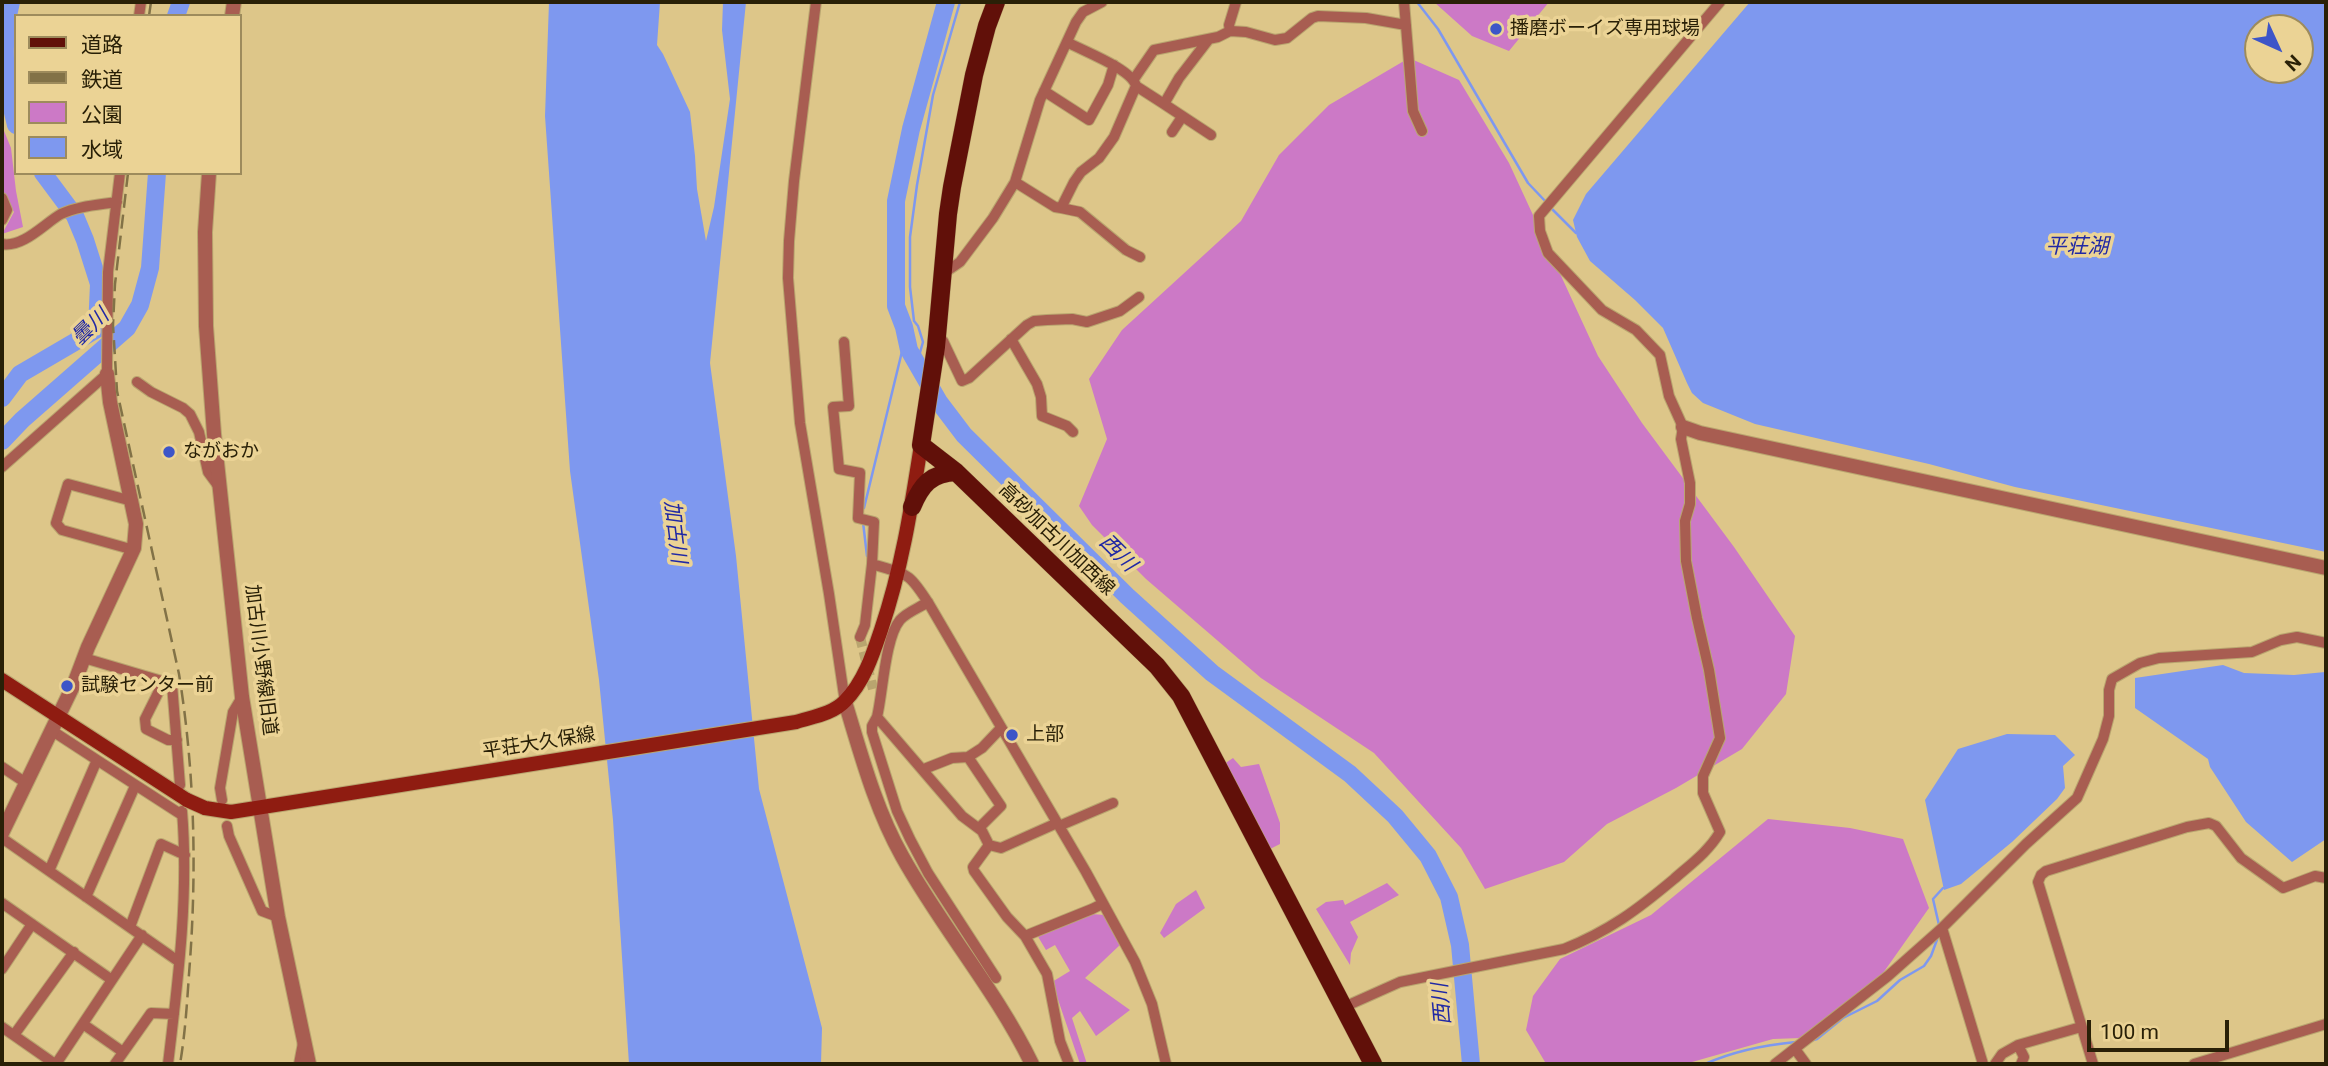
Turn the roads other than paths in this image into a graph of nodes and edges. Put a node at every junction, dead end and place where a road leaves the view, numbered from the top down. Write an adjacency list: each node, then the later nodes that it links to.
1 (816, 2): 55 (street)
2 (996, 2): 28 (main road)
3 (1102, 2): 10 (street)
4 (1236, 2): 8 (street)
5 (1404, 2): 7 (street)
6 (1720, 2): 35 (street)
7 (1406, 25): 8 (street); 16 (street)
8 (1230, 31): 9 (street)
9 (1209, 39): 12 (street); 14 (street)
10 (1067, 42): 11 (street); 13 (street)
11 (1114, 65): 12 (street); 13 (street)
12 (1135, 83): 14 (street); 24 (street)
13 (1044, 91): 21 (street)
14 (1164, 104): 15 (street)
15 (1182, 117): 17 (street); 18 (street)
16 (1422, 131)
17 (1172, 132)
18 (1211, 135)
19 (120, 175): 23 (street)
20 (209, 175): 40 (street, 加古川小野線旧道)
21 (1015, 182): 24 (street); 28 (street)
22 (2, 198): 25 (street)
23 (117, 202): 26 (street); 33 (street)
24 (1061, 208): 27 (street)
25 (2, 220)
26 (2, 244)
27 (1140, 257)
28 (944, 273): 32 (main road)
29 (1139, 297): 30 (street)
30 (1011, 339): 32 (street); 36 (street)
31 (844, 342): 44 (street)
32 (936, 344): 37 (main road)
33 (107, 371): 38 (street); 41 (street)
34 (137, 382): 40 (street)
35 (1683, 427): 45 (street); 93 (street)
36 (1073, 432)
37 (921, 445): 39 (main road, 高砂加古川加西線); 42 (main road)
38 (2, 467)
39 (956, 472): 42 (main road); 93 (main road, 高砂加古川加西線)
40 (221, 489): 54 (street, 加古川小野線旧道)
41 (132, 501): 43 (street); 43 (street)
42 (912, 507): 46 (main road)
43 (134, 550): 50 (street)
44 (872, 564): 46 (street); 48 (street)
45 (2326, 568)
46 (899, 573): 47 (street); 55 (main road)
47 (928, 603): 56 (street); 58 (street)
48 (860, 637)
49 (2326, 643): 85 (street)
50 (84, 658): 52 (street); 57 (street)
51 (2, 680): 57 (main road, 平荘大久保線)
52 (168, 682): 59 (street); 59 (street)
53 (873, 689): 56 (street)
54 (242, 697): 67 (street); 69 (street, 加古川小野線旧道)
55 (842, 704): 69 (main road, 平荘大久保線); 109 (street)
56 (878, 712): 63 (street); 91 (street)
57 (54, 724): 61 (street); 64 (street); 70 (main road, 平荘大久保線)
58 (1001, 728): 60 (street); 71 (street)
59 (177, 740): 65 (street)
60 (968, 757): 63 (street); 73 (street)
61 (97, 760): 66 (street); 77 (street)
62 (2, 766): 64 (street)
63 (924, 769): 73 (street)
64 (26, 783): 74 (street)
65 (180, 785)
66 (135, 786): 70 (street); 79 (street)
67 (222, 800)
68 (1113, 803): 71 (street)
69 (266, 807): 70 (main road, 平荘大久保線, bridge); 82 (street, 加古川小野線旧道)
70 (184, 809): 76 (street)
71 (1058, 825): 75 (street); 81 (street)
72 (227, 826): 82 (street)
73 (979, 828): 75 (street)
74 (2, 836): 77 (street)
75 (989, 845): 87 (street)
76 (185, 855): 84 (street); 89 (street)
77 (49, 871): 79 (street)
78 (2326, 878): 98 (street)
79 (86, 897): 84 (street)
80 (2, 903): 83 (street)
81 (1102, 904): 87 (street); 111 (street)
82 (278, 917): 100 (street, 加古川小野線旧道)
83 (32, 924): 88 (street); 90 (street)
84 (130, 927): 86 (street)
85 (1942, 928): 102 (street); 115 (street)
86 (142, 935): 89 (street); 92 (street)
87 (1025, 936): 110 (street)
88 (74, 952): 92 (street); 99 (street)
89 (178, 961): 94 (street)
90 (2, 969)
91 (996, 978)
92 (112, 980): 95 (street)
93 (1344, 1007): 112 (main road, 高砂加古川加西線)
94 (174, 1014): 103 (street); 106 (street)
95 (83, 1024): 103 (street); 104 (street)
96 (2326, 1024): 119 (street)
97 (2, 1027): 99 (street)
98 (2081, 1027): 101 (street); 118 (street)
99 (13, 1035): 104 (street)
100 (304, 1038): 107 (street); 108 (street, 加古川小野線旧道)
101 (2018, 1045): 116 (street); 117 (street)
102 (1795, 1049): 113 (street); 114 (street)
103 (123, 1052): 105 (street)
104 (56, 1064)
105 (115, 1064)
106 (168, 1064)
107 (299, 1064)
108 (309, 1064)
109 (1032, 1064)
110 (1069, 1064)
111 (1166, 1064)
112 (1373, 1064)
113 (1775, 1064)
114 (1806, 1064)
115 (1983, 1064)
116 (1995, 1064)
117 (2021, 1064)
118 (2093, 1064)
119 (2194, 1064)

